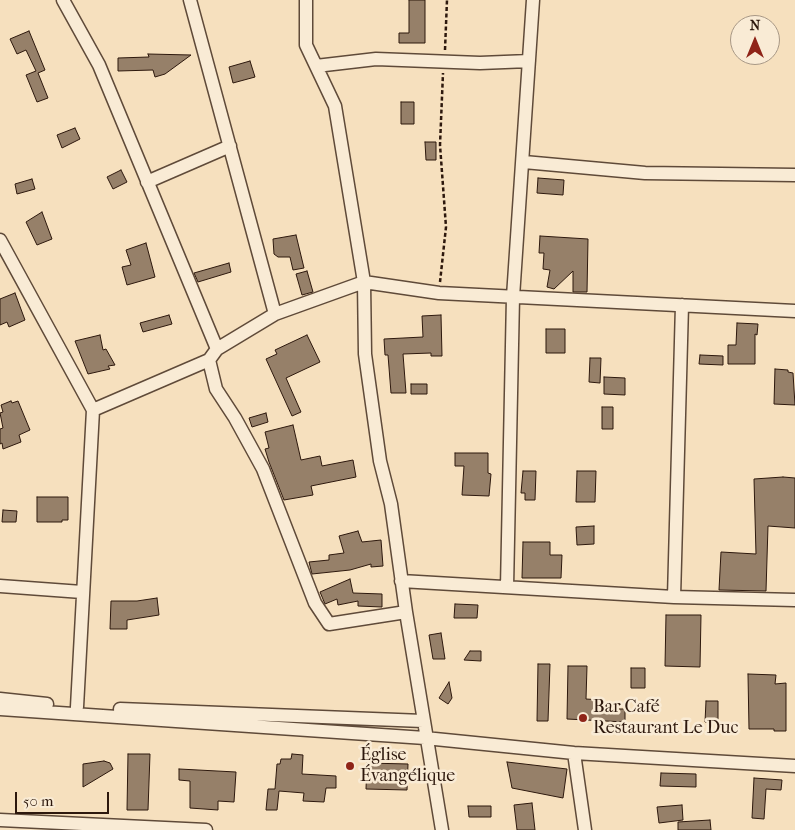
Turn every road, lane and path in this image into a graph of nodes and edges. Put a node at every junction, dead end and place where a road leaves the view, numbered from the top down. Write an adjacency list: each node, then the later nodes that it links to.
1 (63, 0): 12 (street)
2 (190, 0): 9 (street)
3 (306, 0): 8 (street)
4 (447, 0): 7 (path)
5 (534, 0): 6 (street)
6 (529, 60): 7 (street); 10 (street)
7 (444, 63): 8 (street); 15 (path)
8 (316, 66): 14 (street)
9 (230, 146): 12 (street); 19 (street)
10 (524, 162): 11 (street); 16 (street)
11 (795, 175)
12 (147, 182): 20 (street)
13 (0, 240): 22 (street)
14 (364, 282): 15 (street); 19 (street); 23 (street)
15 (439, 293): 16 (street)
16 (513, 297): 17 (street); 25 (street)
17 (682, 305): 18 (street); 27 (street)
18 (795, 311)
19 (275, 314): 20 (street)
20 (217, 349): 21 (street)
21 (209, 360): 22 (street); 29 (street)
22 (93, 410): 26 (street)
23 (401, 581): 25 (street); 29 (street)
24 (0, 586): 26 (street)
25 (507, 587): 27 (street)
26 (82, 592): 31 (street)
27 (674, 597): 28 (street)
28 (795, 600)
29 (406, 612): 33 (street)
30 (0, 699): 31 (street)
31 (77, 707): 33 (street)
32 (0, 709): 34 (street)
33 (423, 721): 34 (street)
34 (425, 738): 35 (street); 40 (street)
35 (574, 752): 36 (street); 41 (street)
36 (795, 766)
37 (0, 820): 38 (street)
38 (89, 828): 39 (street)
39 (206, 830)
40 (442, 830)
41 (585, 830)

